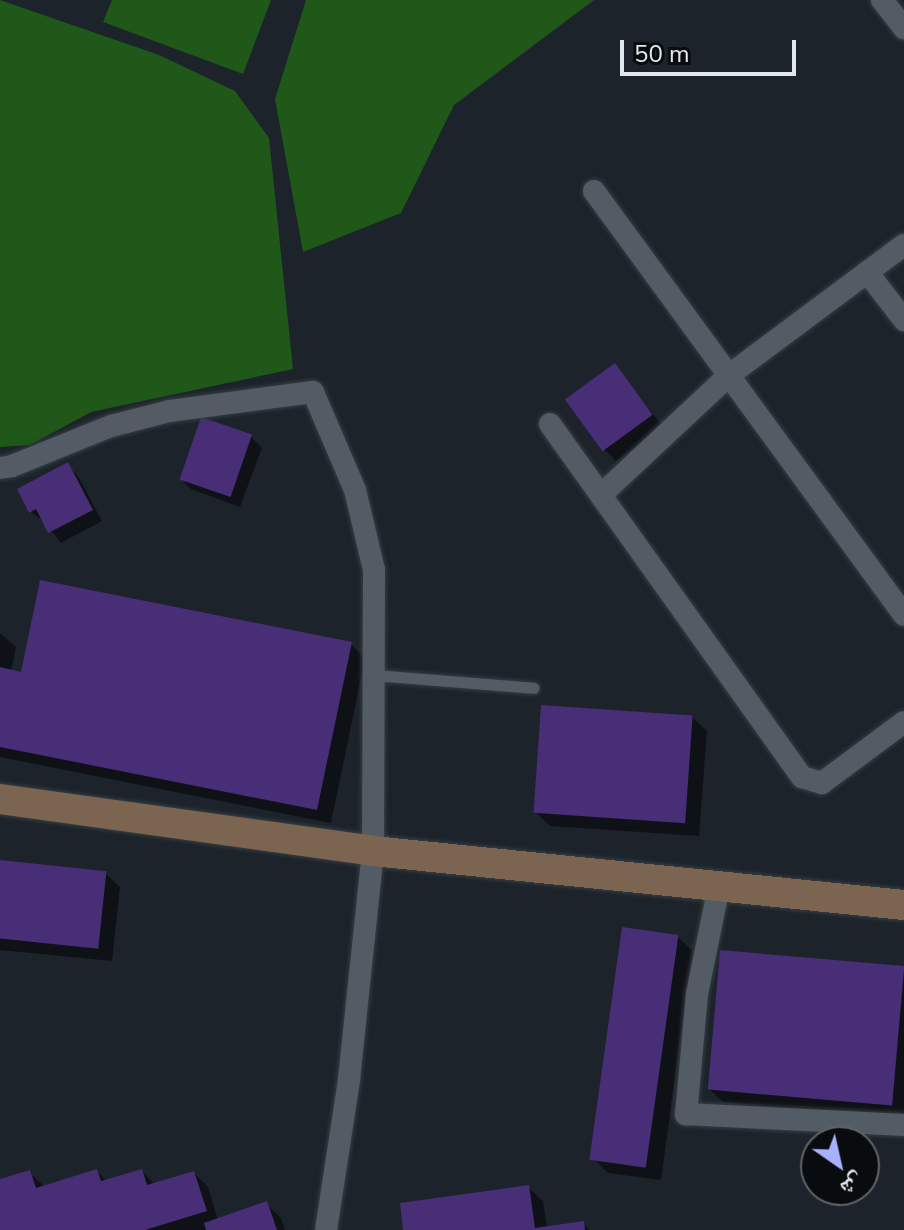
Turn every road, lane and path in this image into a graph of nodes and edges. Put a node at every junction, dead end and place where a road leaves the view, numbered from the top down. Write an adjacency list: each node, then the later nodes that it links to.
1 (882, 0): 2 (street)
2 (904, 28)
3 (594, 191): 7 (street)
4 (904, 245): 5 (street)
5 (867, 272): 6 (street); 7 (street)
6 (904, 320)
7 (728, 376): 10 (street); 11 (street)
8 (550, 424): 10 (street)
9 (0, 468): 12 (street)
10 (601, 495): 14 (street)
11 (904, 615)
12 (373, 675): 13 (lane); 16 (street)
13 (533, 688)
14 (904, 722)
15 (0, 799): 16 (street)
16 (373, 851): 17 (street); 20 (street)
17 (719, 886): 18 (street); 19 (street)
18 (904, 905)
19 (904, 1125)
20 (326, 1230)

